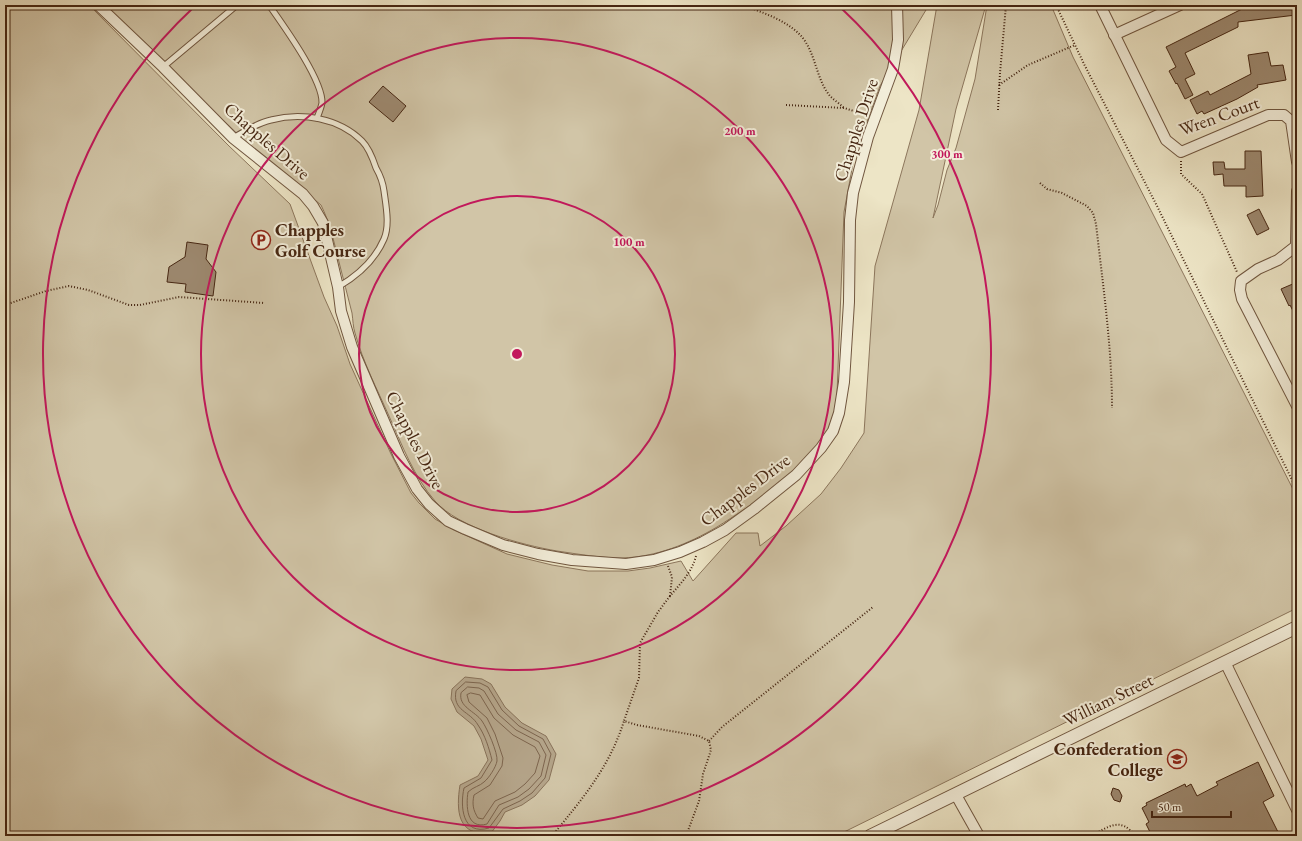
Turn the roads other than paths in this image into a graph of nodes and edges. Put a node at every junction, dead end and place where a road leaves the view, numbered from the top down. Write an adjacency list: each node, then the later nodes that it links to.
1 (98, 5): 8 (street, Chapples Drive)
2 (237, 5): 8 (lane)
3 (269, 5): 9 (lane)
4 (898, 5): 13 (street, Chapples Drive)
5 (1100, 5): 7 (street)
6 (1180, 5): 7 (street)
7 (1114, 35): 11 (street, Wren Court)
8 (162, 66): 10 (street, Chapples Drive)
9 (317, 118): 10 (lane); 13 (lane)
10 (233, 138): 13 (street, Chapples Drive)
11 (1297, 162)
12 (1297, 191): 14 (street)
13 (338, 287)
14 (1297, 406)
15 (1297, 627): 16 (street, William Street)
16 (1225, 662): 17 (street, William Street); 18 (street)
17 (956, 795): 19 (street, William Street); 20 (street)
18 (1297, 810)
19 (870, 836)
20 (979, 836)

